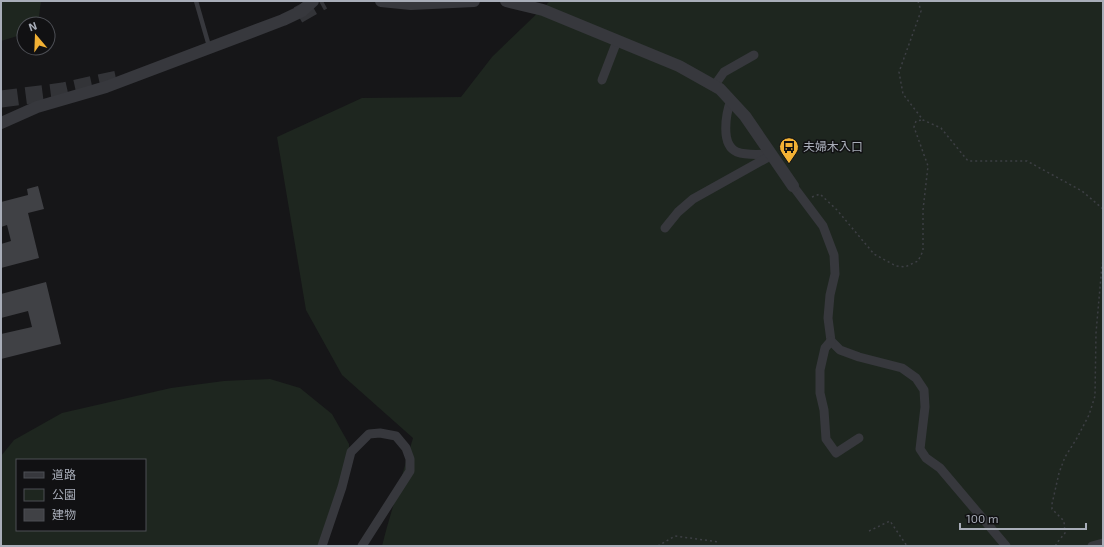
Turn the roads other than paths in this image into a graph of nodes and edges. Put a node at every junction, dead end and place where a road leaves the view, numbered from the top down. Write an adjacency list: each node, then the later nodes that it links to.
1 (196, 1): 7 (lane)
2 (313, 1): 7 (street)
3 (381, 1): 4 (street)
4 (474, 1)
5 (506, 1): 6 (street)
6 (617, 41): 9 (street); 10 (street)
7 (209, 48): 12 (street)
8 (754, 55): 10 (street)
9 (602, 80)
10 (714, 86): 11 (street)
11 (731, 100): 13 (street); 13 (street)
12 (1, 123)
13 (772, 154): 14 (street); 15 (street)
14 (793, 186): 16 (street)
15 (664, 228)
16 (831, 341): 17 (street); 21 (street)
17 (858, 438)
18 (1103, 543): 22 (street)
19 (322, 546): 20 (street)
20 (362, 546)
21 (1006, 546)
22 (1092, 546)

